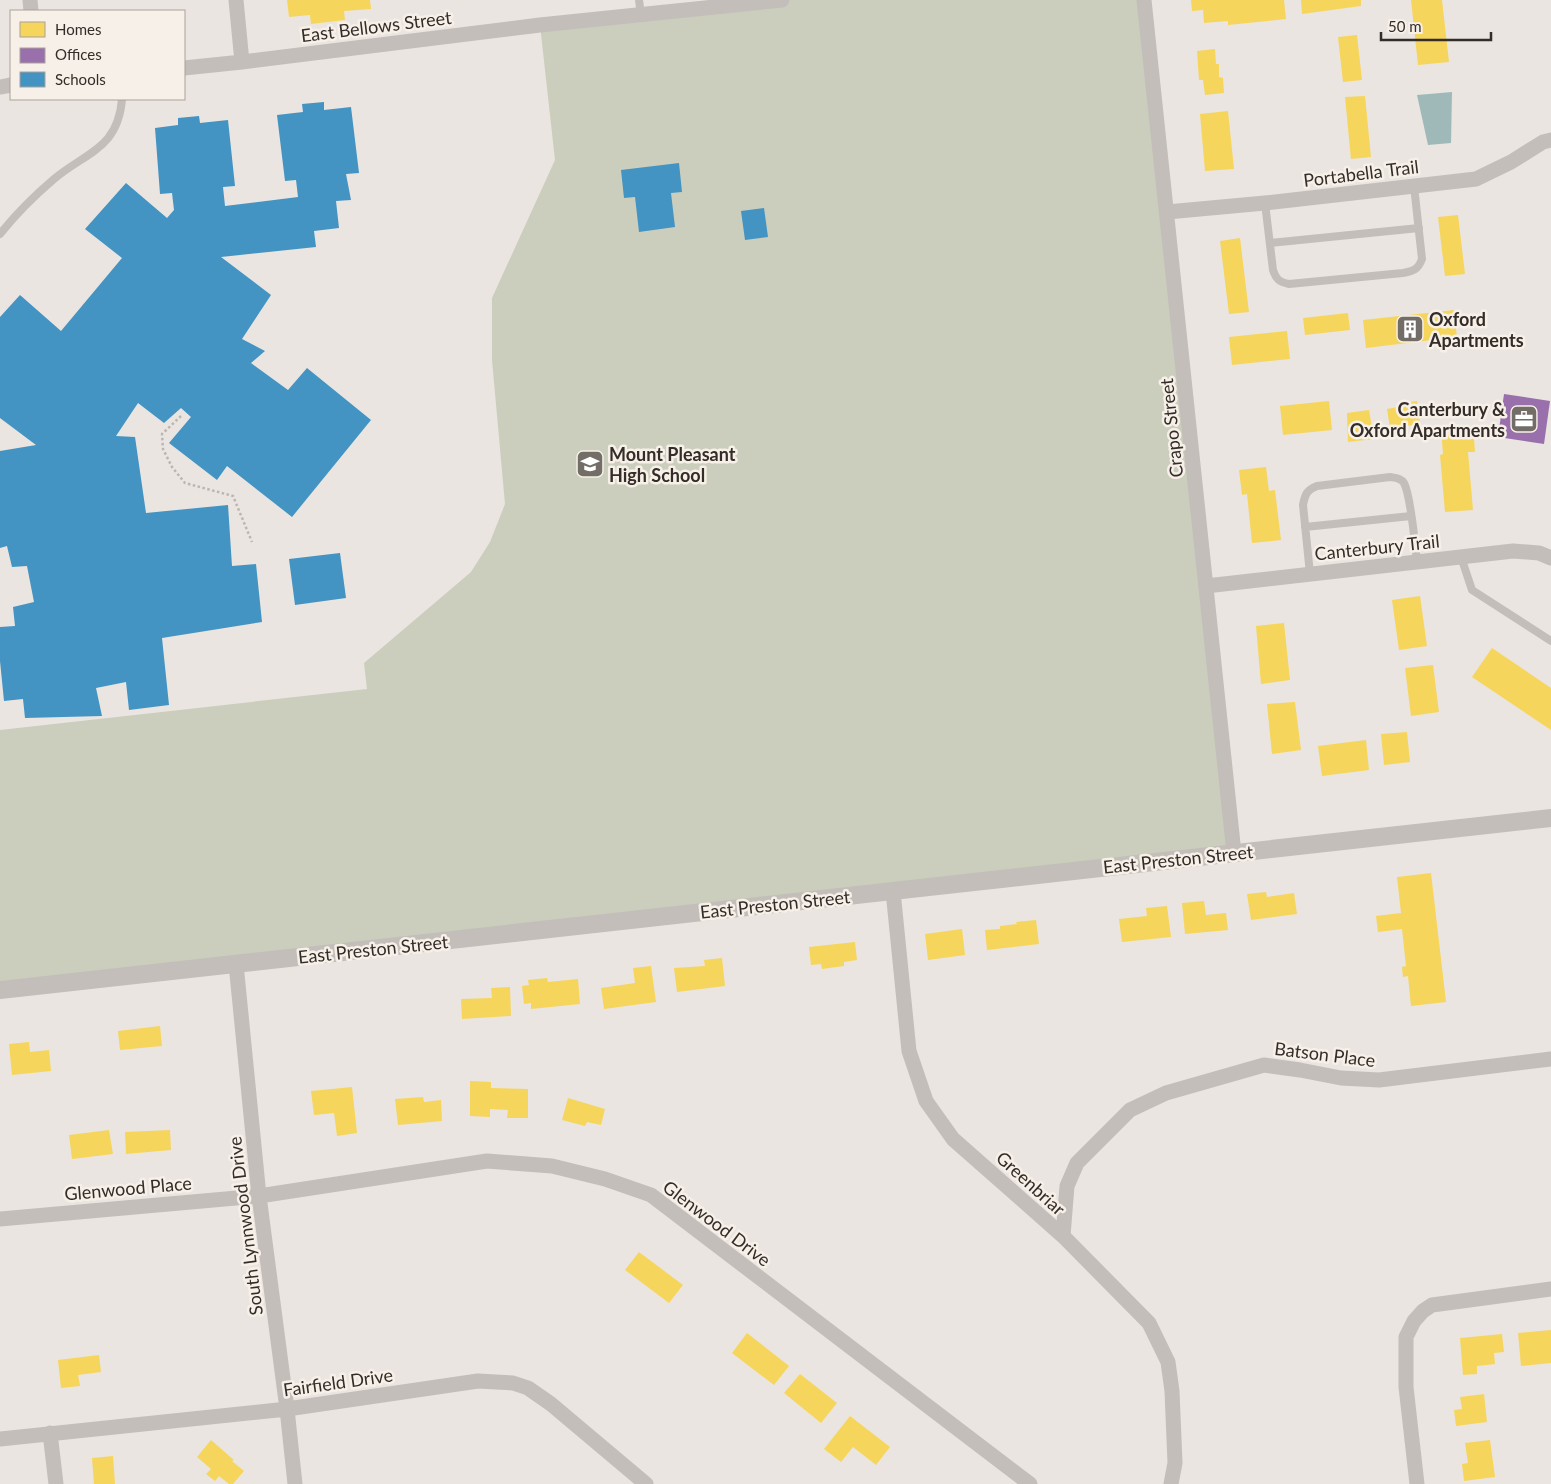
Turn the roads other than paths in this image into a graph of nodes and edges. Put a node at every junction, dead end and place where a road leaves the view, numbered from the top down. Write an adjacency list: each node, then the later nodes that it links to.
1 (236, 0): 5 (street)
2 (782, 0): 4 (street, East Bellows Street)
3 (1144, 0): 11 (street, Crapo Street)
4 (640, 8): 5 (street, East Bellows Street)
5 (242, 62): 6 (street, East Bellows Street)
6 (185, 68)
7 (122, 100): 13 (lane)
8 (1551, 140): 9 (street, Portabella Trail)
9 (1414, 186): 10 (street, Portabella Trail); 12 (lane)
10 (1265, 203): 11 (street, Portabella Trail); 14 (lane)
11 (1166, 212): 21 (street, Crapo Street)
12 (1419, 228): 14 (lane); 14 (lane)
13 (0, 234)
14 (1270, 243)
15 (1411, 516): 16 (lane); 16 (lane); 19 (lane)
16 (1306, 527): 20 (lane)
17 (1461, 557): 18 (street, Canterbury Trail); 19 (street, Canterbury Trail); 22 (lane)
18 (1551, 558)
19 (1417, 562): 20 (street, Canterbury Trail)
20 (1310, 574): 21 (street, Canterbury Trail)
21 (1206, 586): 24 (street, Crapo Street)
22 (1551, 641)
23 (1551, 818): 24 (street, East Preston Street)
24 (1234, 853): 25 (street, East Preston Street)
25 (893, 891): 26 (street, East Preston Street); 31 (street, Greenbriar)
26 (236, 964): 27 (street, East Preston Street); 29 (street, South Lynnwood Drive)
27 (0, 990)
28 (1551, 1060): 31 (street, Batson Place)
29 (259, 1196): 30 (street, Glenwood Place); 33 (street, South Lynnwood Drive); 39 (street, Glenwood Drive)
30 (0, 1219)
31 (1063, 1236): 40 (street, Greenbriar)
32 (1551, 1289): 41 (street)
33 (287, 1409): 34 (street, Fairfield Drive); 37 (street, South Lynnwood Drive); 38 (street, Fairfield Drive)
34 (50, 1433): 35 (street, Fairfield Drive); 36 (street)
35 (0, 1439)
36 (56, 1484)
37 (295, 1484)
38 (646, 1484)
39 (1030, 1484)
40 (1171, 1484)
41 (1417, 1484)

